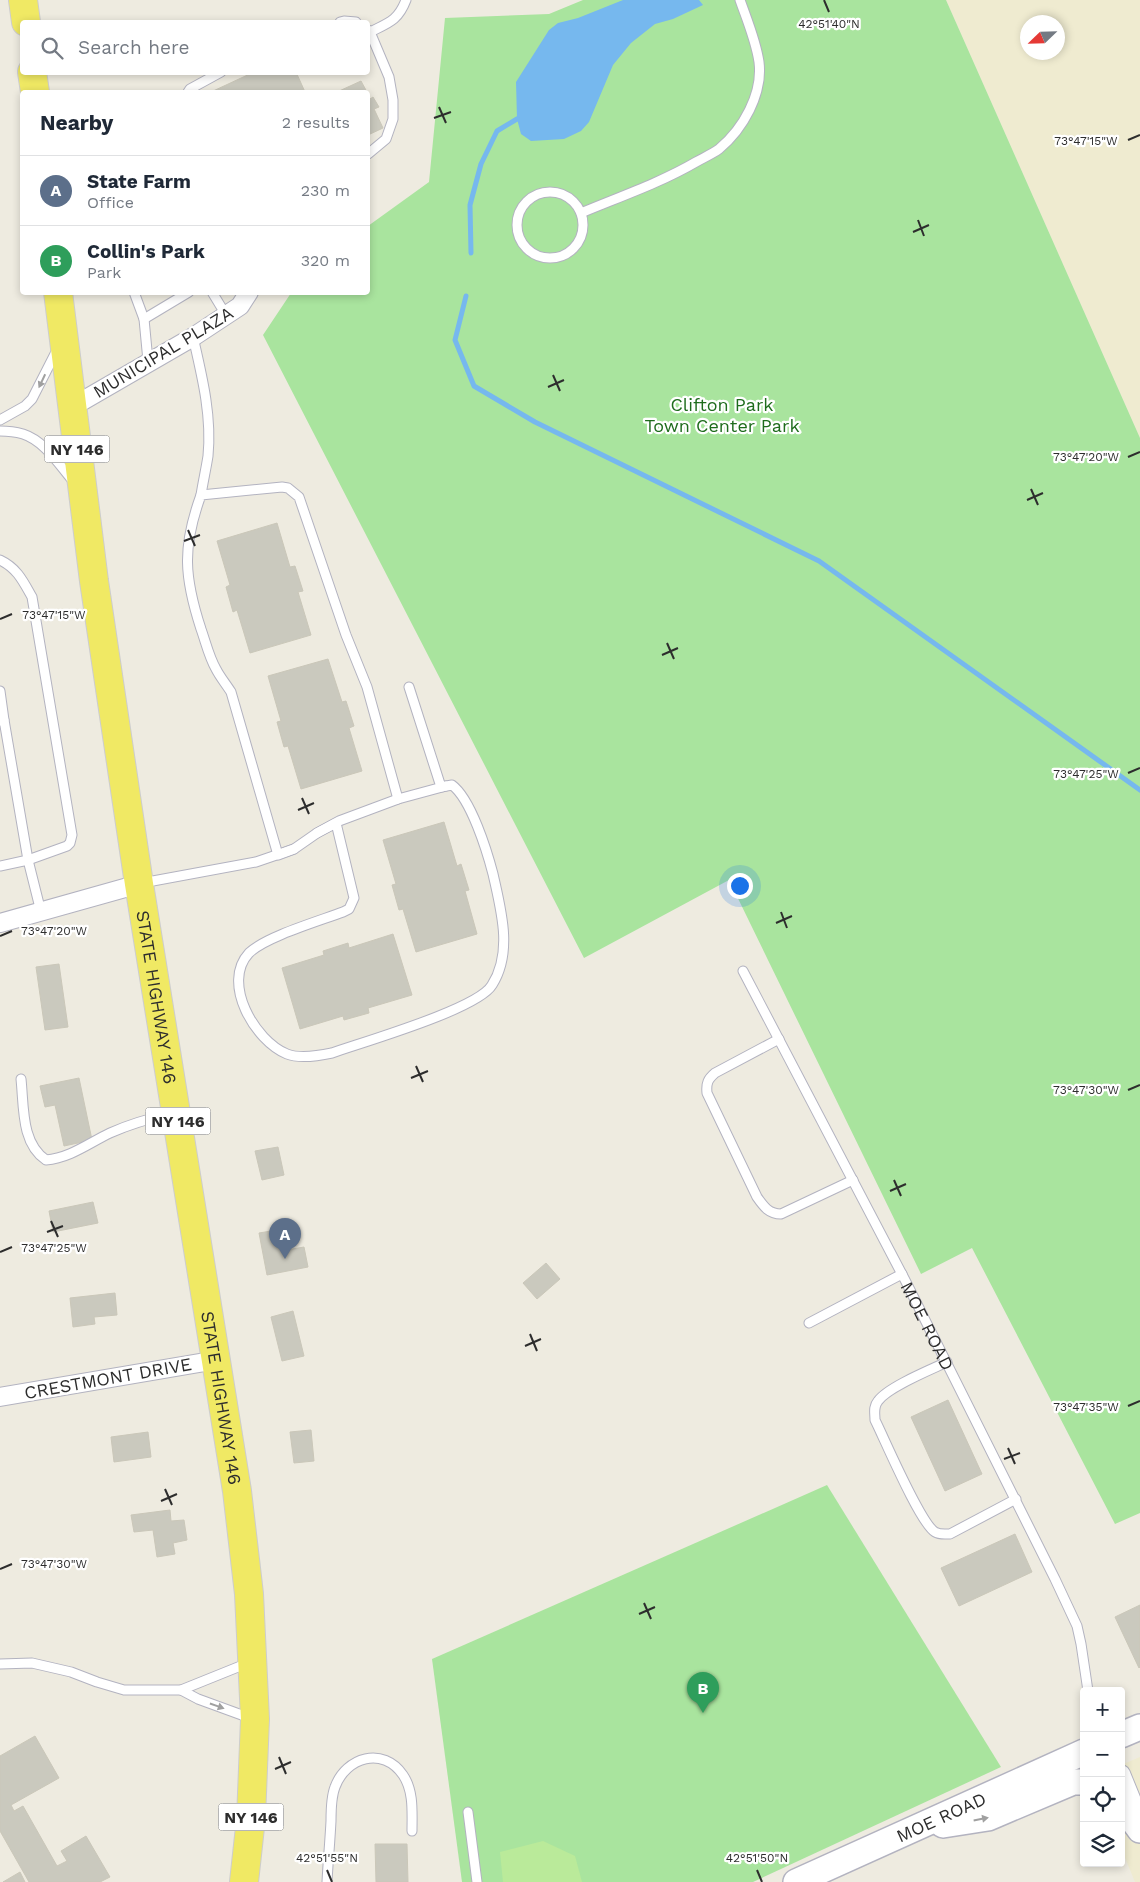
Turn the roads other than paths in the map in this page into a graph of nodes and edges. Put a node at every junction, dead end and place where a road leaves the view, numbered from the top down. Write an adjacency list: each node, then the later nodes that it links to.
1 (23, 0): 4 (main road)
2 (406, 0): 5 (lane)
3 (740, 0): 12 (lane)
4 (26, 20)
5 (370, 31)
6 (370, 33): 11 (lane)
7 (32, 75): 9 (main road)
8 (215, 75): 10 (lane)
9 (34, 90)
10 (189, 90)
11 (370, 152)
12 (581, 213): 12 (lane)
13 (58, 295): 20 (main road, STATE HIGHWAY 146 / NY 146)
14 (135, 295): 19 (lane)
15 (184, 295): 19 (lane)
16 (214, 295): 18 (lane)
17 (247, 295): 18 (street, MUNICIPAL PLAZA)
18 (226, 315): 21 (street, MUNICIPAL PLAZA)
19 (144, 319): 22 (lane)
20 (63, 337): 23 (main road, STATE HIGHWAY 146 / NY 146); 24 (lane, one-way to 24)
21 (193, 337): 22 (street, MUNICIPAL PLAZA); 27 (lane)
22 (148, 361): 23 (street, MUNICIPAL PLAZA)
23 (72, 406): 26 (main road, STATE HIGHWAY 146 / NY 146)
24 (0, 420)
25 (0, 431): 26 (lane)
26 (82, 492): 38 (main road, STATE HIGHWAY 146 / NY 146)
27 (201, 495): 33 (lane); 35 (lane)
28 (0, 560): 36 (lane)
29 (409, 687): 32 (lane)
30 (0, 691): 31 (lane)
31 (2, 720): 36 (lane)
32 (441, 786): 33 (lane); 34 (lane)
33 (398, 799): 34 (lane)
34 (336, 823): 35 (lane)
35 (278, 855): 38 (lane)
36 (28, 860): 37 (lane); 39 (lane)
37 (0, 866)
38 (139, 884): 39 (street); 44 (main road, STATE HIGHWAY 146 / NY 146)
39 (41, 912): 40 (street)
40 (0, 923)
41 (743, 971): 42 (lane, MOE ROAD)
42 (779, 1039): 45 (lane, MOE ROAD); 45 (lane)
43 (21, 1079): 44 (lane)
44 (176, 1112): 48 (main road, STATE HIGHWAY 146 / NY 146)
45 (853, 1180): 46 (lane, MOE ROAD)
46 (902, 1274): 47 (lane); 49 (lane, MOE ROAD)
47 (809, 1323)
48 (217, 1360): 50 (street, CRESTMONT DRIVE); 52 (main road, STATE HIGHWAY 146 / NY 146)
49 (947, 1362): 51 (lane, MOE ROAD); 51 (lane)
50 (0, 1397)
51 (1016, 1499): 54 (lane, MOE ROAD)
52 (253, 1661): 55 (lane); 56 (main road, STATE HIGHWAY 146 / NY 146)
53 (0, 1664): 55 (lane)
54 (1087, 1687)
55 (181, 1690): 56 (lane, one-way to 56)
56 (255, 1719): 68 (main road, STATE HIGHWAY 146 / NY 146)
57 (1140, 1727): 58 (street)
58 (1125, 1733)
59 (1080, 1754): 65 (street, MOE ROAD)
60 (1122, 1777): 64 (street)
61 (1080, 1782): 65 (street, one-way to 61)
62 (1125, 1809): 66 (street)
63 (468, 1812): 70 (lane)
64 (1140, 1819)
65 (916, 1829): 71 (street, MOE ROAD)
66 (1140, 1830)
67 (412, 1831): 69 (lane)
68 (244, 1882)
69 (327, 1882)
70 (477, 1882)
71 (796, 1882)

